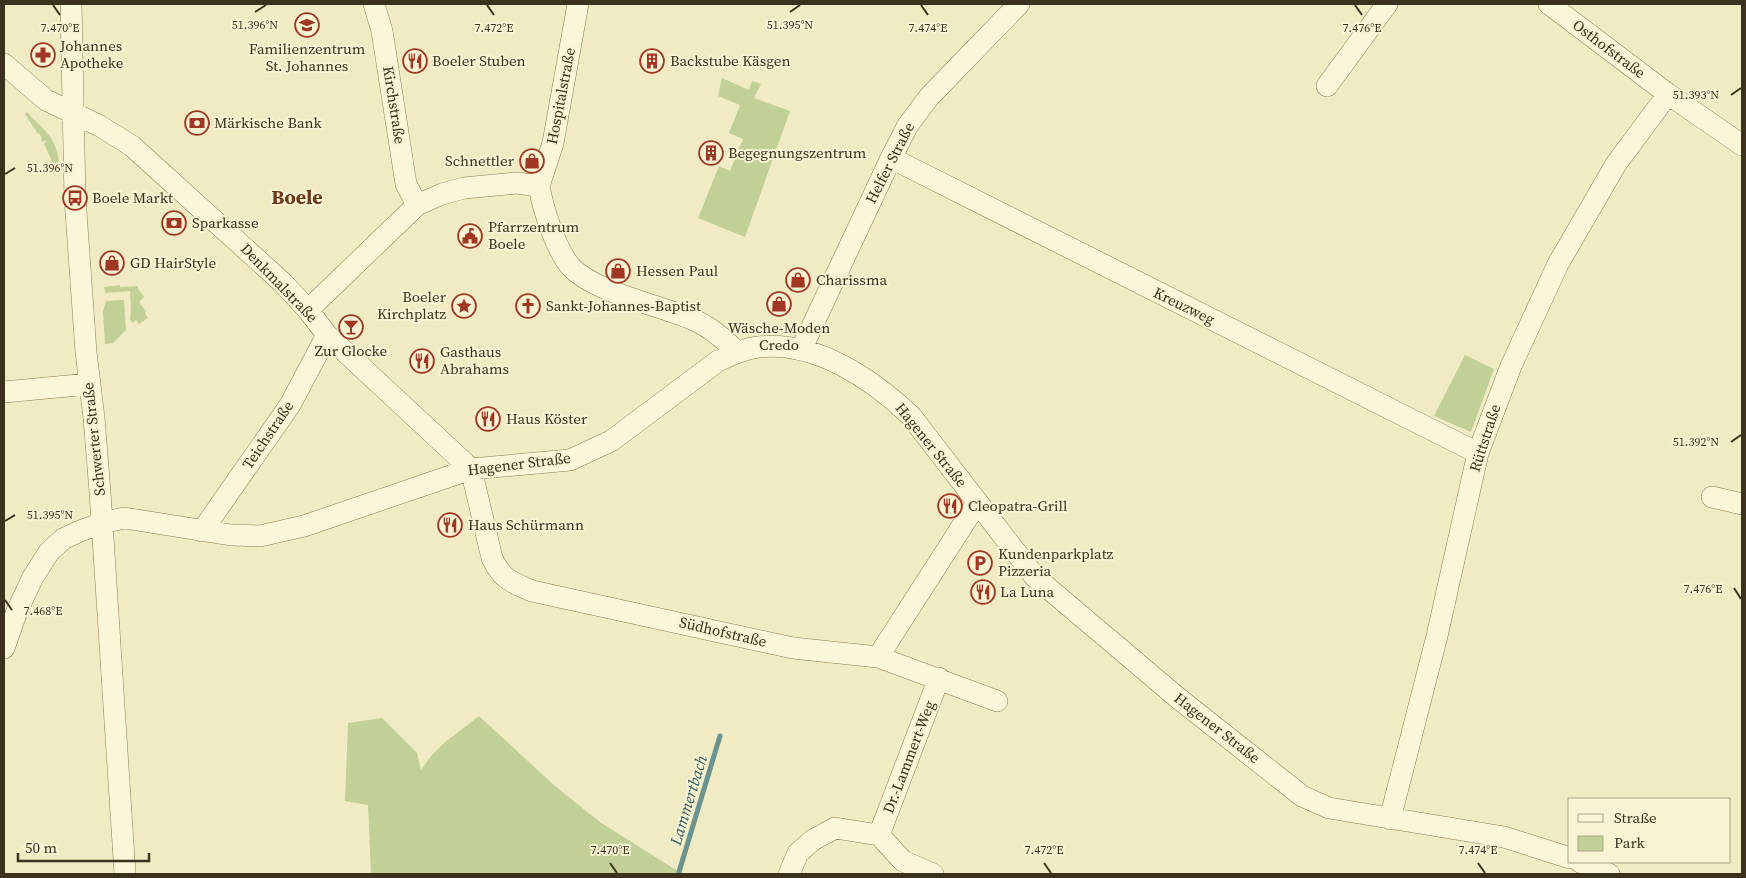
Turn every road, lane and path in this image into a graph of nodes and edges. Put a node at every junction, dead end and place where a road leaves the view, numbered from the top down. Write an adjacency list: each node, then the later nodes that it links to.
1 (71, 4): 10 (street, Schwerter Straße)
2 (374, 4): 14 (street, Kirchstraße)
3 (578, 4): 13 (street, Hospitalstraße)
4 (1019, 4): 12 (street, Helfer Straße)
5 (1387, 4): 8 (street)
6 (1549, 4): 9 (street, Osthofstraße)
7 (4, 64): 10 (street, Denkmalstraße)
8 (1327, 86)
9 (1668, 94): 11 (street, Osthofstraße); 21 (street, Rüttstraße)
10 (74, 115): 15 (street, Denkmalstraße); 19 (street, Schwerter Straße)
11 (1742, 145)
12 (891, 158): 17 (street, Helfer Straße); 21 (street, Kreuzweg)
13 (539, 186): 14 (street); 18 (street)
14 (417, 205): 15 (street)
15 (308, 310): 16 (street, Denkmalstraße)
16 (327, 335): 22 (street, Denkmalstraße); 27 (street, Teichstraße)
17 (801, 350): 18 (street, Hagener Straße); 24 (street, Hagener Straße)
18 (737, 352): 22 (street, Hagener Straße)
19 (89, 384): 20 (street); 26 (street, Schwerter Straße)
20 (4, 392)
21 (1478, 453): 32 (street, Rüttstraße)
22 (471, 469): 27 (street, Hagener Straße); 29 (street, Südhofstraße)
23 (1712, 497): 25 (street)
24 (978, 503): 29 (street); 32 (street, Hagener Straße)
25 (1742, 504)
26 (102, 523): 27 (street, Hagener Straße); 28 (street, Hagener Straße); 36 (street, Schwerter Straße)
27 (202, 531)
28 (4, 648)
29 (878, 657): 30 (street)
30 (939, 678): 31 (street); 33 (street, Dr.-Lammert-Weg)
31 (998, 701)
32 (1390, 818): 34 (street, Hagener Straße)
33 (879, 835): 37 (street); 38 (street)
34 (1568, 857)
35 (1582, 863): 39 (street)
36 (125, 874)
37 (789, 874)
38 (933, 874)
39 (1608, 874)

